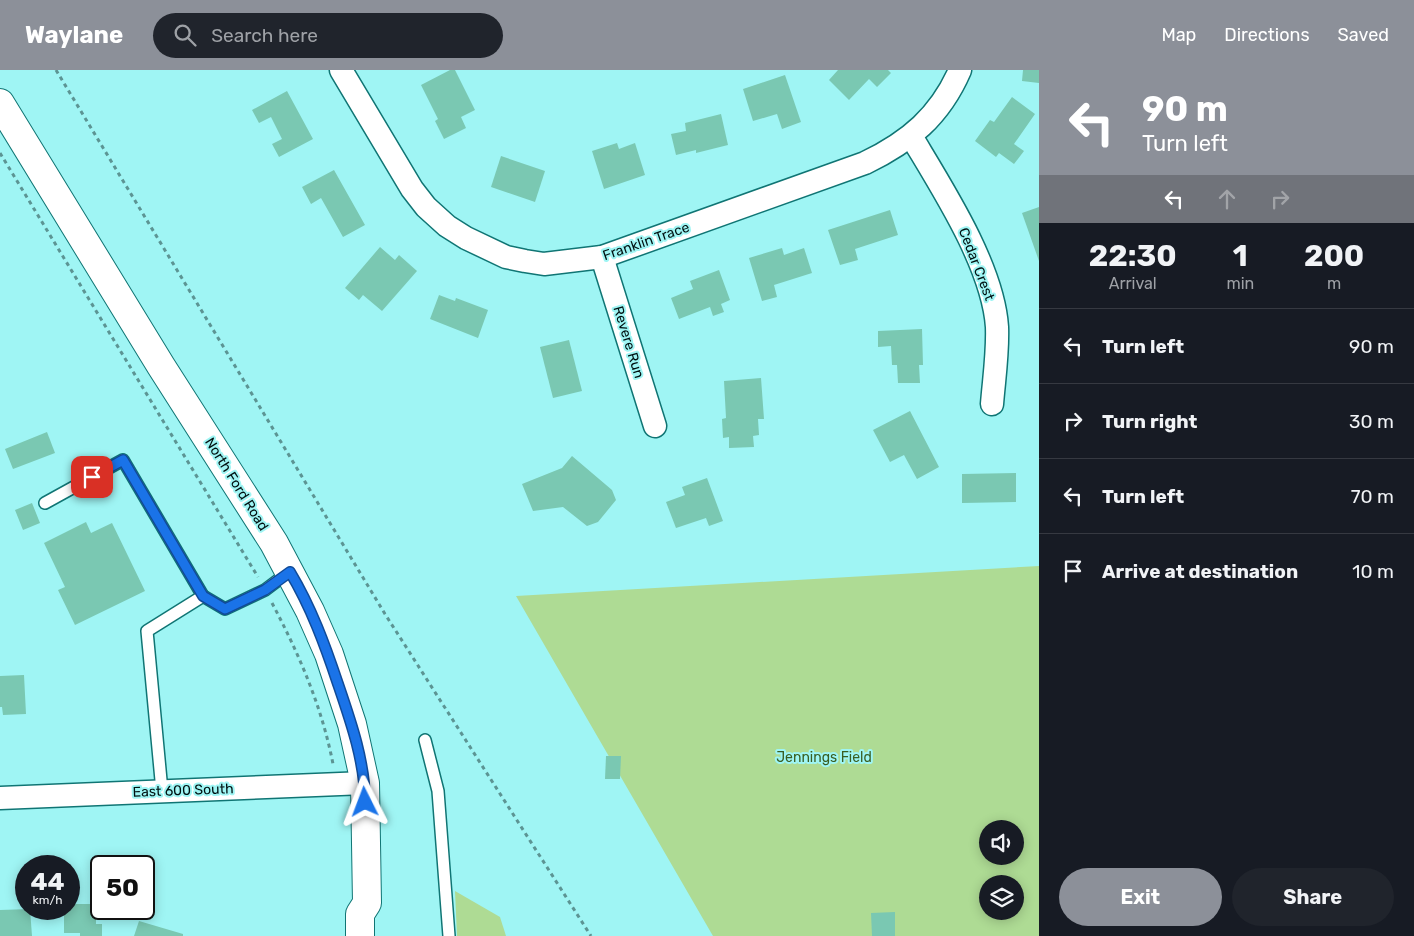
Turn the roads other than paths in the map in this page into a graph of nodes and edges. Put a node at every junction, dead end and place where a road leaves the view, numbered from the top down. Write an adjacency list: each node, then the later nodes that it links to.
1 (341, 70): 5 (street, Franklin Trace)
2 (960, 70): 4 (street, Franklin Trace)
3 (0, 103): 9 (main road, North Ford Road)
4 (911, 136): 5 (street, Franklin Trace); 6 (street, Cedar Crest)
5 (602, 258): 7 (street, Revere Run)
6 (992, 404)
7 (655, 426)
8 (45, 503): 10 (lane)
9 (290, 572): 10 (lane); 12 (main road, North Ford Road)
10 (203, 596): 13 (lane)
11 (425, 740): 18 (lane)
12 (365, 783): 13 (street, East 600 South); 15 (main road, North Ford Road)
13 (162, 791): 14 (street, East 600 South)
14 (0, 798)
15 (367, 903): 16 (main road, North Ford Road); 17 (main road, North Ford Road)
16 (360, 936)
17 (377, 936)
18 (450, 936)

